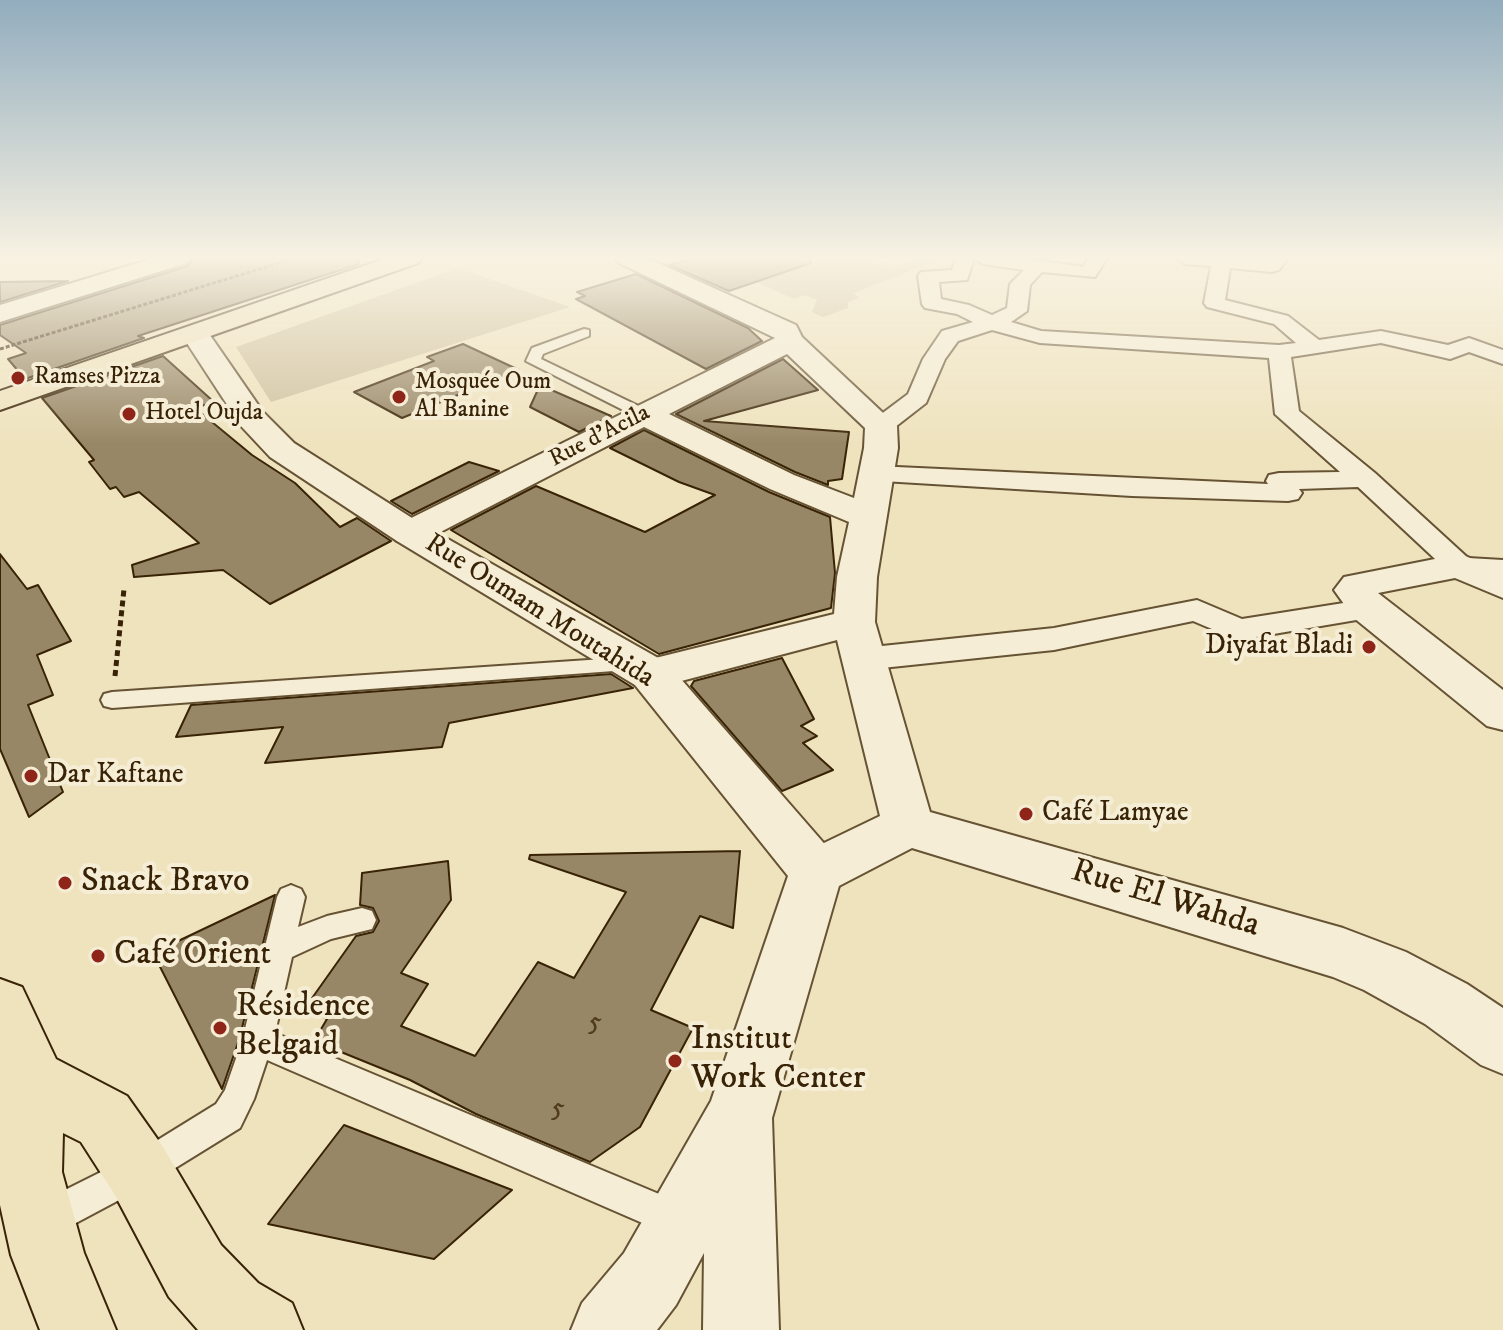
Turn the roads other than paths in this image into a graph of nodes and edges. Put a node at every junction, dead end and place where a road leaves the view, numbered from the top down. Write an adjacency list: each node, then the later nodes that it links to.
1 (233, 320): 8 (main road)
2 (762, 320): 9 (street)
3 (986, 320): 6 (street)
4 (998, 320): 6 (street)
5 (1281, 320): 10 (street)
6 (992, 323): 11 (street); 15 (street)
7 (584, 333): 14 (lane)
8 (195, 334): 13 (main road); 19 (street, Rue Oumam Moutahida)
9 (790, 341): 14 (street, Rue d'Acila); 15 (street)
10 (1313, 346): 11 (street); 12 (street)
11 (1279, 352): 17 (street)
12 (1503, 357)
13 (0, 401)
14 (645, 415): 18 (street); 19 (street, Rue d'Acila)
15 (881, 426): 16 (street)
16 (875, 474): 17 (street); 18 (street)
17 (1365, 479): 20 (street)
18 (867, 516): 24 (street)
19 (410, 533): 25 (street, Rue Oumam Moutahida)
20 (1460, 566): 21 (street); 22 (street); 23 (street)
21 (1503, 569)
22 (1503, 586)
23 (1369, 609): 24 (street); 27 (street)
24 (859, 640): 25 (street); 28 (street)
25 (643, 669): 26 (lane); 29 (street, Rue Oumam Moutahida)
26 (112, 700)
27 (1503, 714)
28 (908, 826): 29 (street); 35 (street, Rue El Wahda)
29 (816, 872): 37 (street)
30 (291, 897): 32 (lane)
31 (362, 920): 32 (lane)
32 (280, 949): 34 (lane)
33 (0, 1007): 36 (main road)
34 (258, 1041): 38 (lane); 39 (lane)
35 (1503, 1044)
36 (33, 1081): 38 (main road); 40 (main road)
37 (739, 1117): 39 (street); 44 (street)
38 (139, 1171): 40 (lane); 42 (main road)
39 (680, 1221): 43 (street)
40 (40, 1222): 41 (main road)
41 (78, 1330)
42 (265, 1330)
43 (609, 1330)
44 (741, 1330)

